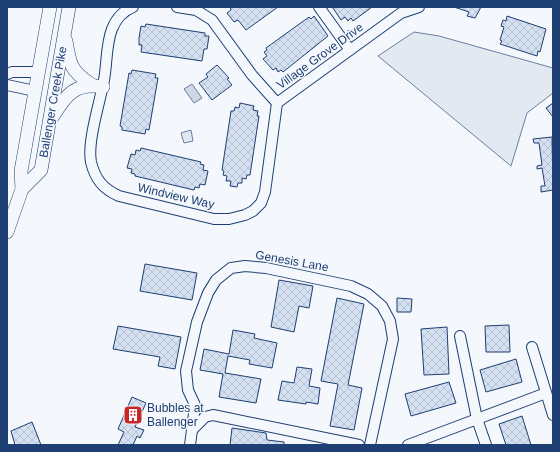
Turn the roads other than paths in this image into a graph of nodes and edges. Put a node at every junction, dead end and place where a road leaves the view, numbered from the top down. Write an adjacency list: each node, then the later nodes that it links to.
1 (50, 7): 10 (main road, Ballenger Creek Pike)
2 (69, 7): 7 (main road, Ballenger Creek Pike)
3 (133, 7): 12 (street, Windview Way)
4 (177, 7): 14 (street)
5 (319, 7): 8 (street)
6 (419, 7): 8 (street, Village Grove Drive)
7 (65, 32): 12 (main road); 15 (main road, Ballenger Creek Pike)
8 (350, 50): 14 (street, Village Grove Drive)
9 (9, 71): 10 (street)
10 (37, 72): 13 (main road, Ballenger Creek Pike)
11 (7, 85): 13 (street)
12 (97, 86): 14 (street, Windview Way); 15 (main road)
13 (35, 91): 16 (main road, Ballenger Creek Pike)
14 (277, 103)
15 (50, 120): 16 (main road, Ballenger Creek Pike)
16 (22, 189): 17 (main road, Ballenger Creek Pike)
17 (7, 232)
18 (460, 336): 22 (street)
19 (532, 346): 20 (street)
20 (546, 393): 21 (street); 22 (street)
21 (553, 415)
22 (477, 419): 27 (street); 28 (street)
23 (192, 430): 24 (street, Genesis Lane); 25 (street); 26 (street, Genesis Lane)
24 (190, 445)
25 (359, 445)
26 (370, 445)
27 (408, 445)
28 (486, 445)

